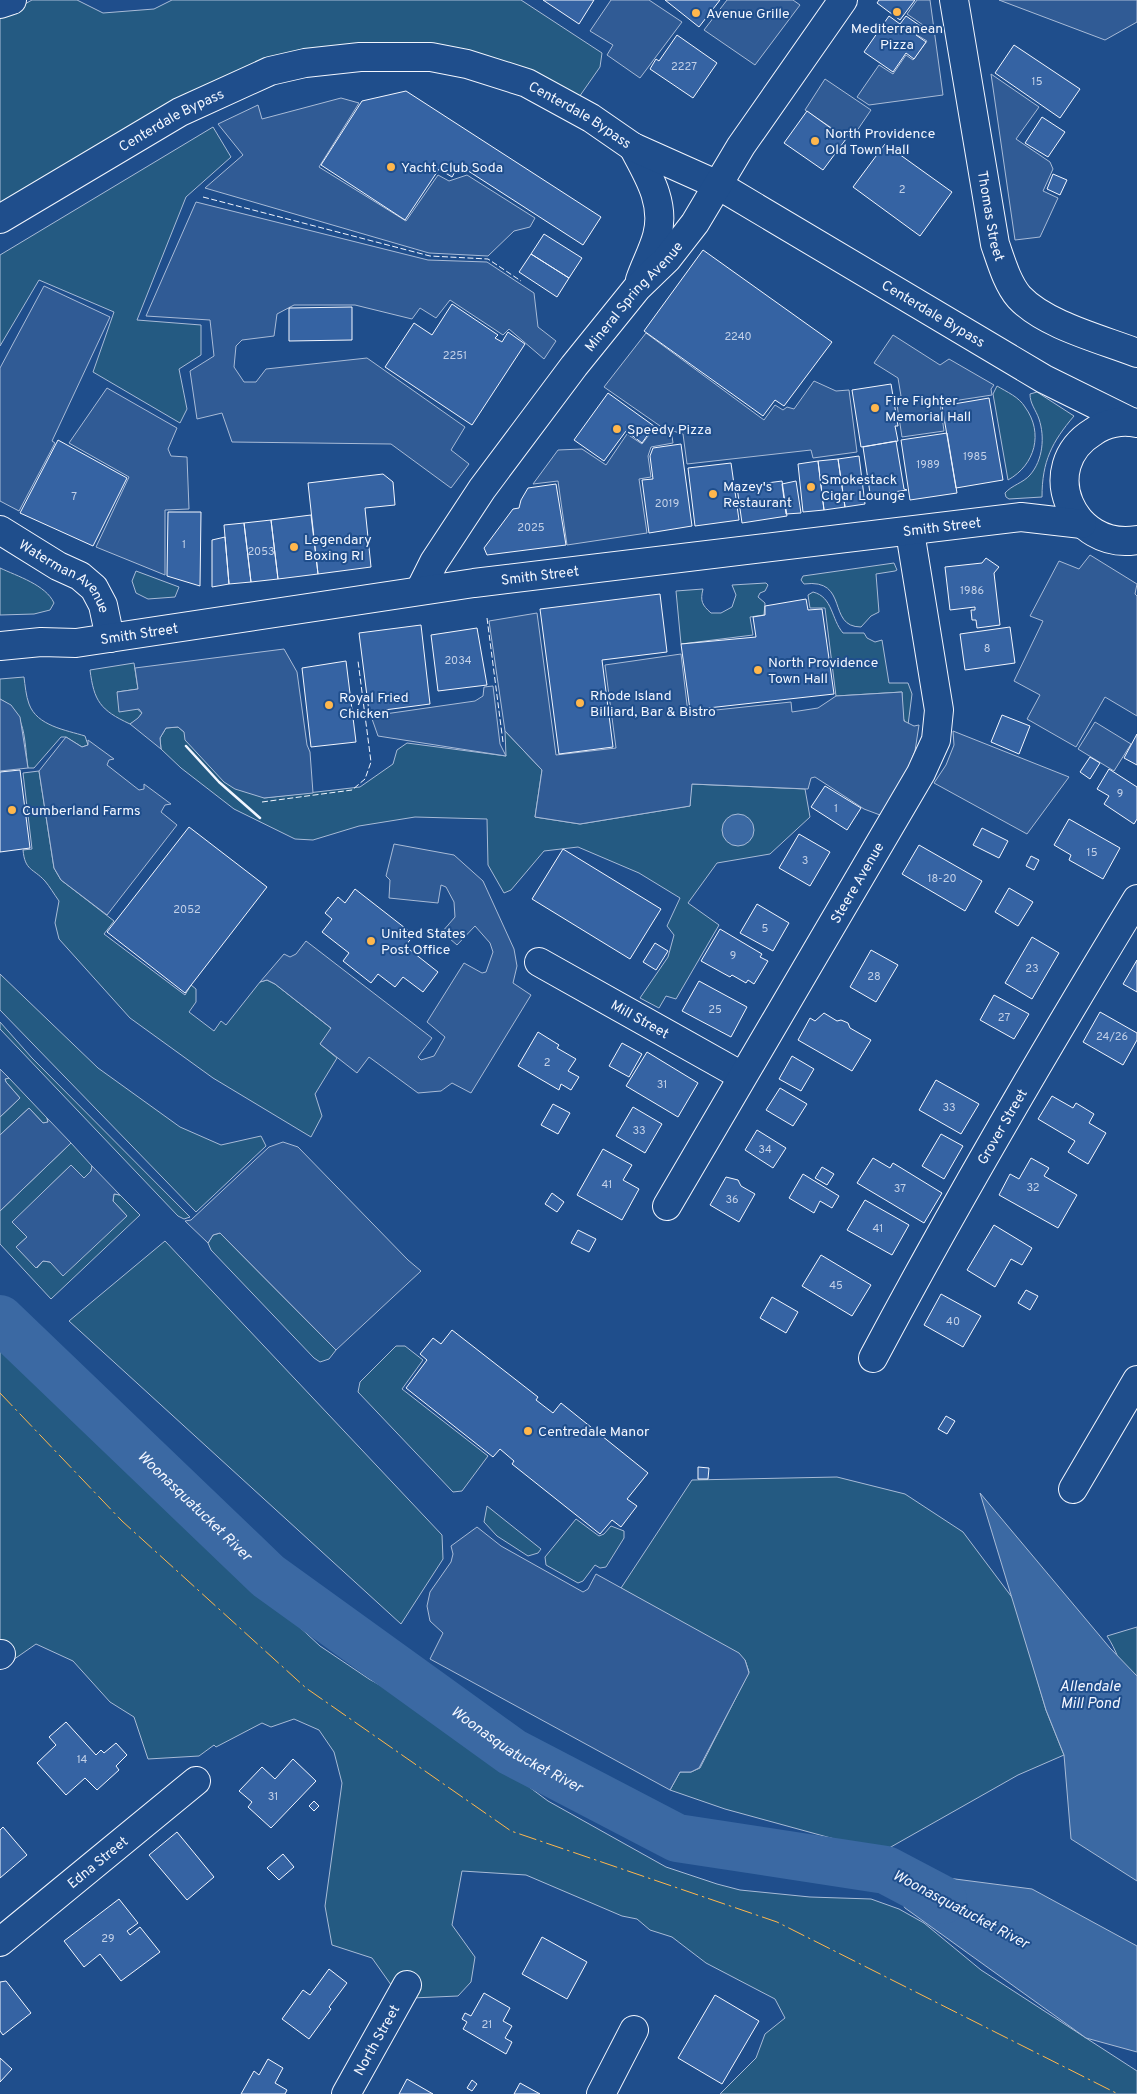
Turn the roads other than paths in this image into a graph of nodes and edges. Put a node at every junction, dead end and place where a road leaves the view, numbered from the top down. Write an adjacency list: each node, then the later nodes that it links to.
1 (12, 0): 4 (main road)
2 (843, 0): 6 (main road, Mineral Spring Avenue)
3 (954, 0): 9 (main road, Thomas Street)
4 (0, 4)
5 (633, 147): 6 (main road, Centerdale Bypass); 7 (main road, Centerdale Bypass); 8 (main road)
6 (718, 185): 8 (main road, Mineral Spring Avenue); 10 (main road, Centerdale Bypass)
7 (0, 219)
8 (637, 288): 17 (main road, Mineral Spring Avenue)
9 (1137, 352)
10 (1134, 423): 11 (main road)
11 (1082, 524): 13 (main road, Smith Street); 14 (main road)
12 (0, 530): 18 (main road, Waterman Avenue)
13 (910, 532): 17 (main road, Smith Street); 22 (main road, Steere Avenue)
14 (1109, 540): 15 (main road); 16 (main road)
15 (1137, 540)
16 (1137, 556)
17 (420, 590): 18 (main road, Smith Street)
18 (110, 638): 19 (main road, Smith Street)
19 (0, 646)
20 (1137, 899): 24 (main road, Grover Street)
21 (539, 962): 22 (main road, Mill Street)
22 (742, 1076): 23 (main road, Steere Avenue)
23 (667, 1206)
24 (873, 1358)
25 (1137, 1380): 26 (main road)
26 (1074, 1489)
27 (196, 1781): 28 (main road, Edna Street)
28 (0, 1942)
29 (407, 1985): 31 (main road, North Street)
30 (634, 2030): 32 (main road)
31 (346, 2094)
32 (601, 2094)

